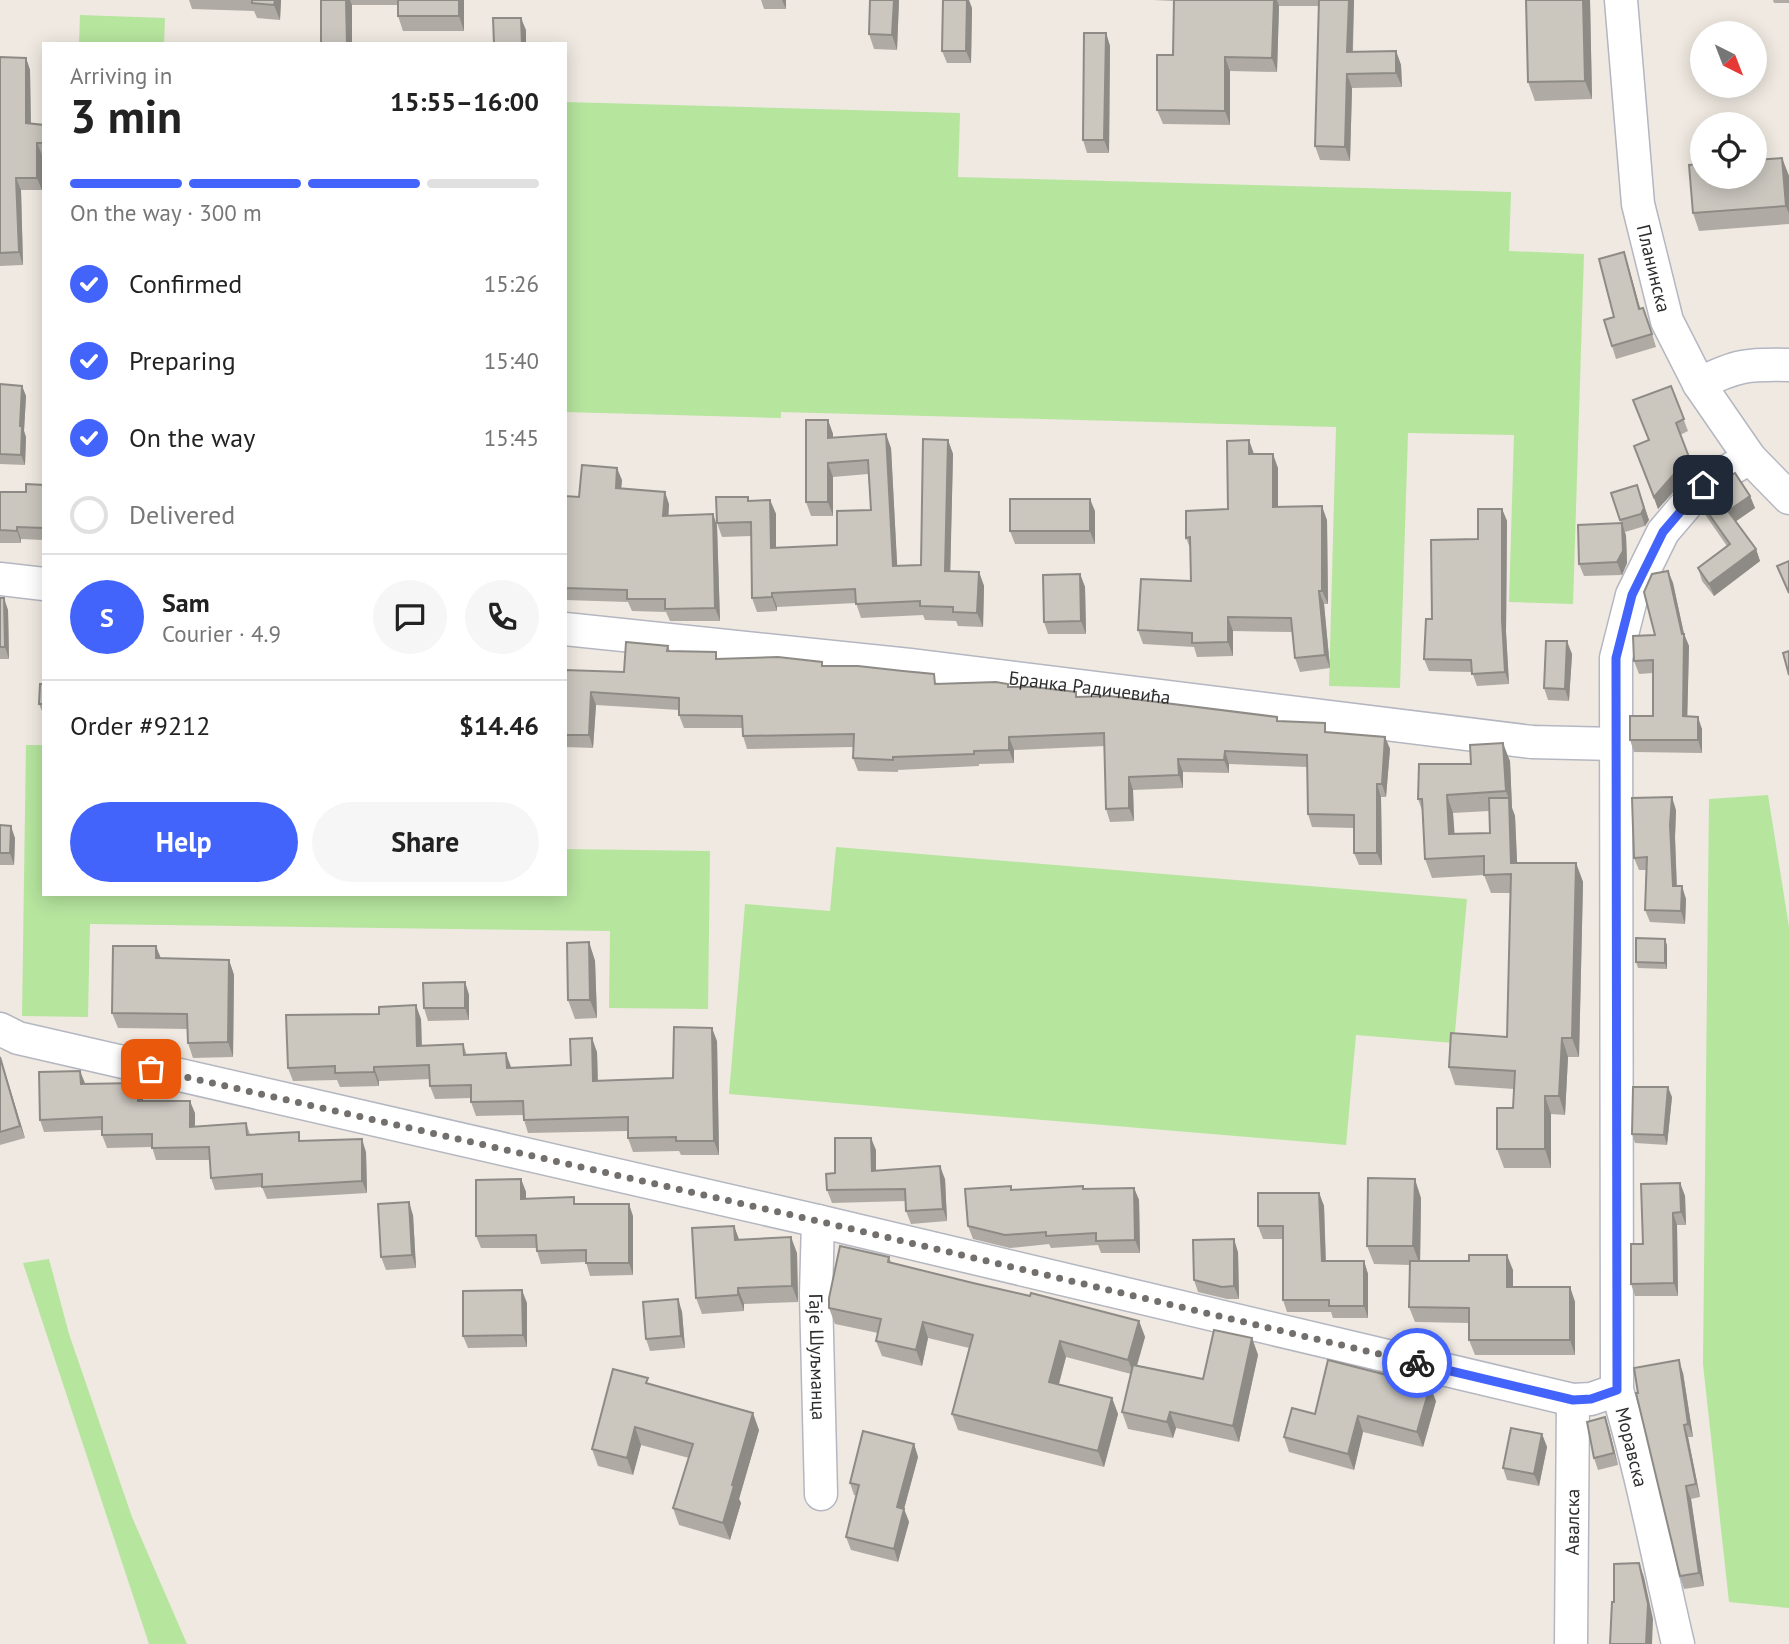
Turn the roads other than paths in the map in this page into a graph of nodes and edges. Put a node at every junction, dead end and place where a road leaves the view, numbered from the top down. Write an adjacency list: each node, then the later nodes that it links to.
1 (1621, 0): 3 (street, Планинска)
2 (1789, 365): 3 (street)
3 (1699, 384): 4 (street, Планинска)
4 (1750, 458): 5 (street, Планинска); 9 (street, Моравска)
5 (1789, 498)
6 (0, 579): 7 (street)
7 (42, 584)
8 (567, 629): 9 (street, Бранка Радичевића)
9 (1615, 744): 12 (street, Моравска)
10 (0, 1029): 11 (street)
11 (818, 1221): 13 (street); 14 (street, Гаје Шуљманца)
12 (1617, 1390): 13 (street); 16 (street, Моравска)
13 (1573, 1400): 15 (street, Авалска)
14 (821, 1494)
15 (1571, 1644)
16 (1678, 1644)

